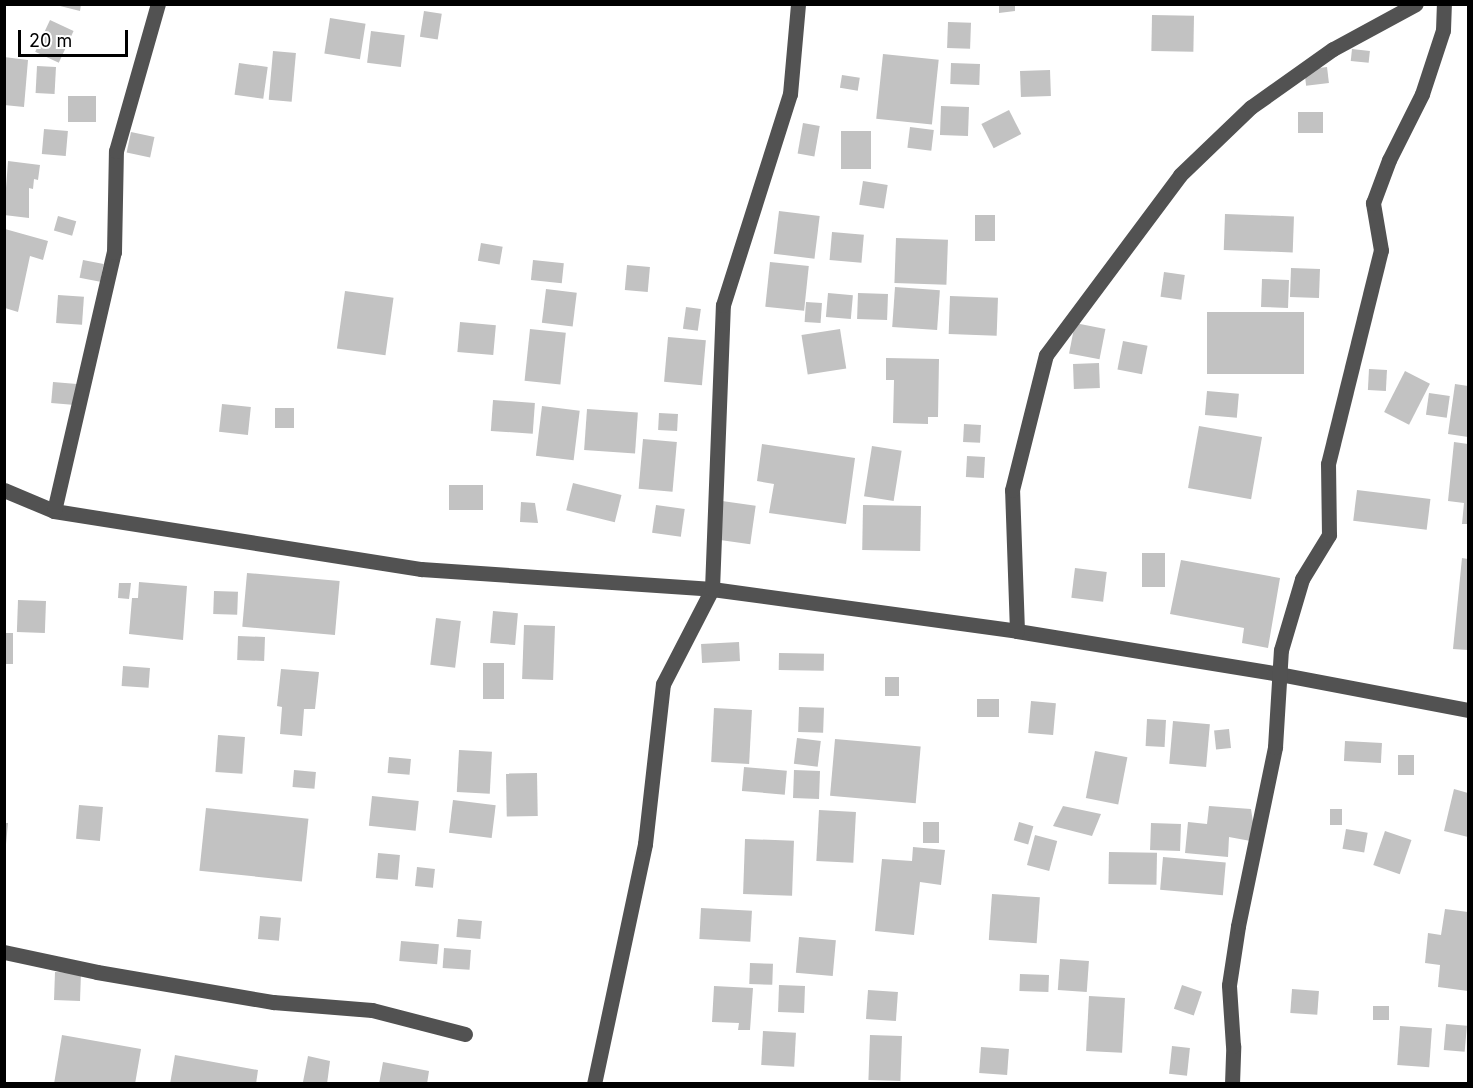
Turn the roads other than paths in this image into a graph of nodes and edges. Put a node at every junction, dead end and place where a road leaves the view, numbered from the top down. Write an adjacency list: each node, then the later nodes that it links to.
1 (158, 4): 6 (street)
2 (798, 4): 7 (street)
3 (1416, 4): 8 (street)
4 (1444, 4): 9 (street)
5 (4, 490): 6 (street)
6 (54, 511): 7 (street)
7 (712, 589): 8 (street); 13 (street)
8 (1017, 632): 9 (street)
9 (1279, 674): 10 (street); 14 (street)
10 (1468, 710)
11 (4, 952): 12 (street)
12 (465, 1034)
13 (594, 1083)
14 (1232, 1083)

